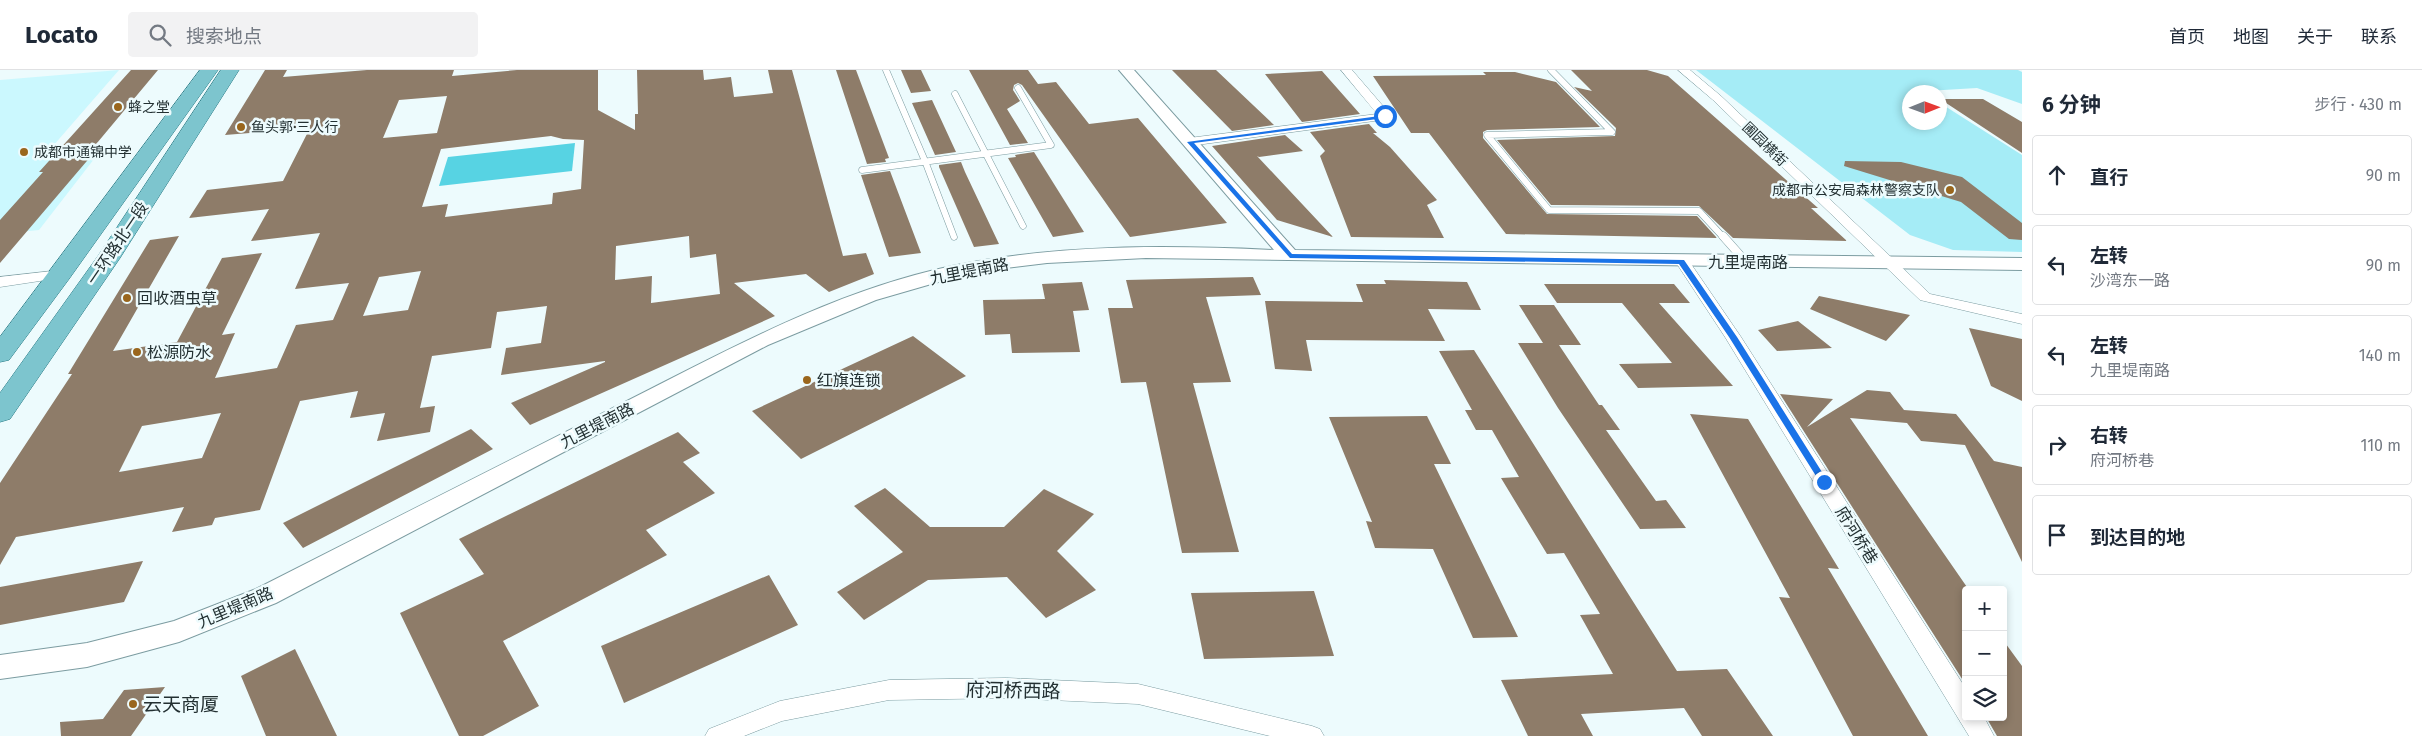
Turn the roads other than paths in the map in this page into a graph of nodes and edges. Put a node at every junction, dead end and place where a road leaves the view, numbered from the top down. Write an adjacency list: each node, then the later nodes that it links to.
1 (209, 70): 21 (main road, 一环路北一段)
2 (230, 70): 25 (main road, 一环路北一段)
3 (886, 70): 12 (lane)
4 (1126, 70): 10 (street)
5 (1346, 70): 10 (street)
6 (1551, 70): 19 (lane)
7 (1683, 70): 18 (street, 圃园横街)
8 (1018, 88): 11 (lane)
9 (954, 94): 11 (lane)
10 (1189, 142): 16 (street)
11 (987, 153): 12 (lane); 14 (lane)
12 (925, 161): 13 (lane); 15 (lane)
13 (862, 170)
14 (1024, 226)
15 (954, 237)
16 (1290, 256): 17 (street, 九里堤南路); 26 (street, 九里堤南路)
17 (1682, 262): 19 (street, 九里堤南路); 27 (street, 府河桥巷)
18 (1888, 262): 19 (street, 九里堤南路); 20 (street, 九里堤南路); 23 (street, 圃园横街)
19 (1747, 263)
20 (2022, 264)
21 (61, 274): 22 (street); 24 (main road, 一环路北一段)
22 (0, 282)
23 (2022, 319)
24 (0, 354)
25 (0, 413)
26 (0, 667)
27 (1962, 703)
28 (1973, 721): 31 (street)
29 (717, 736): 30 (street, 府河桥西路)
30 (1312, 736)
31 (1982, 736)

